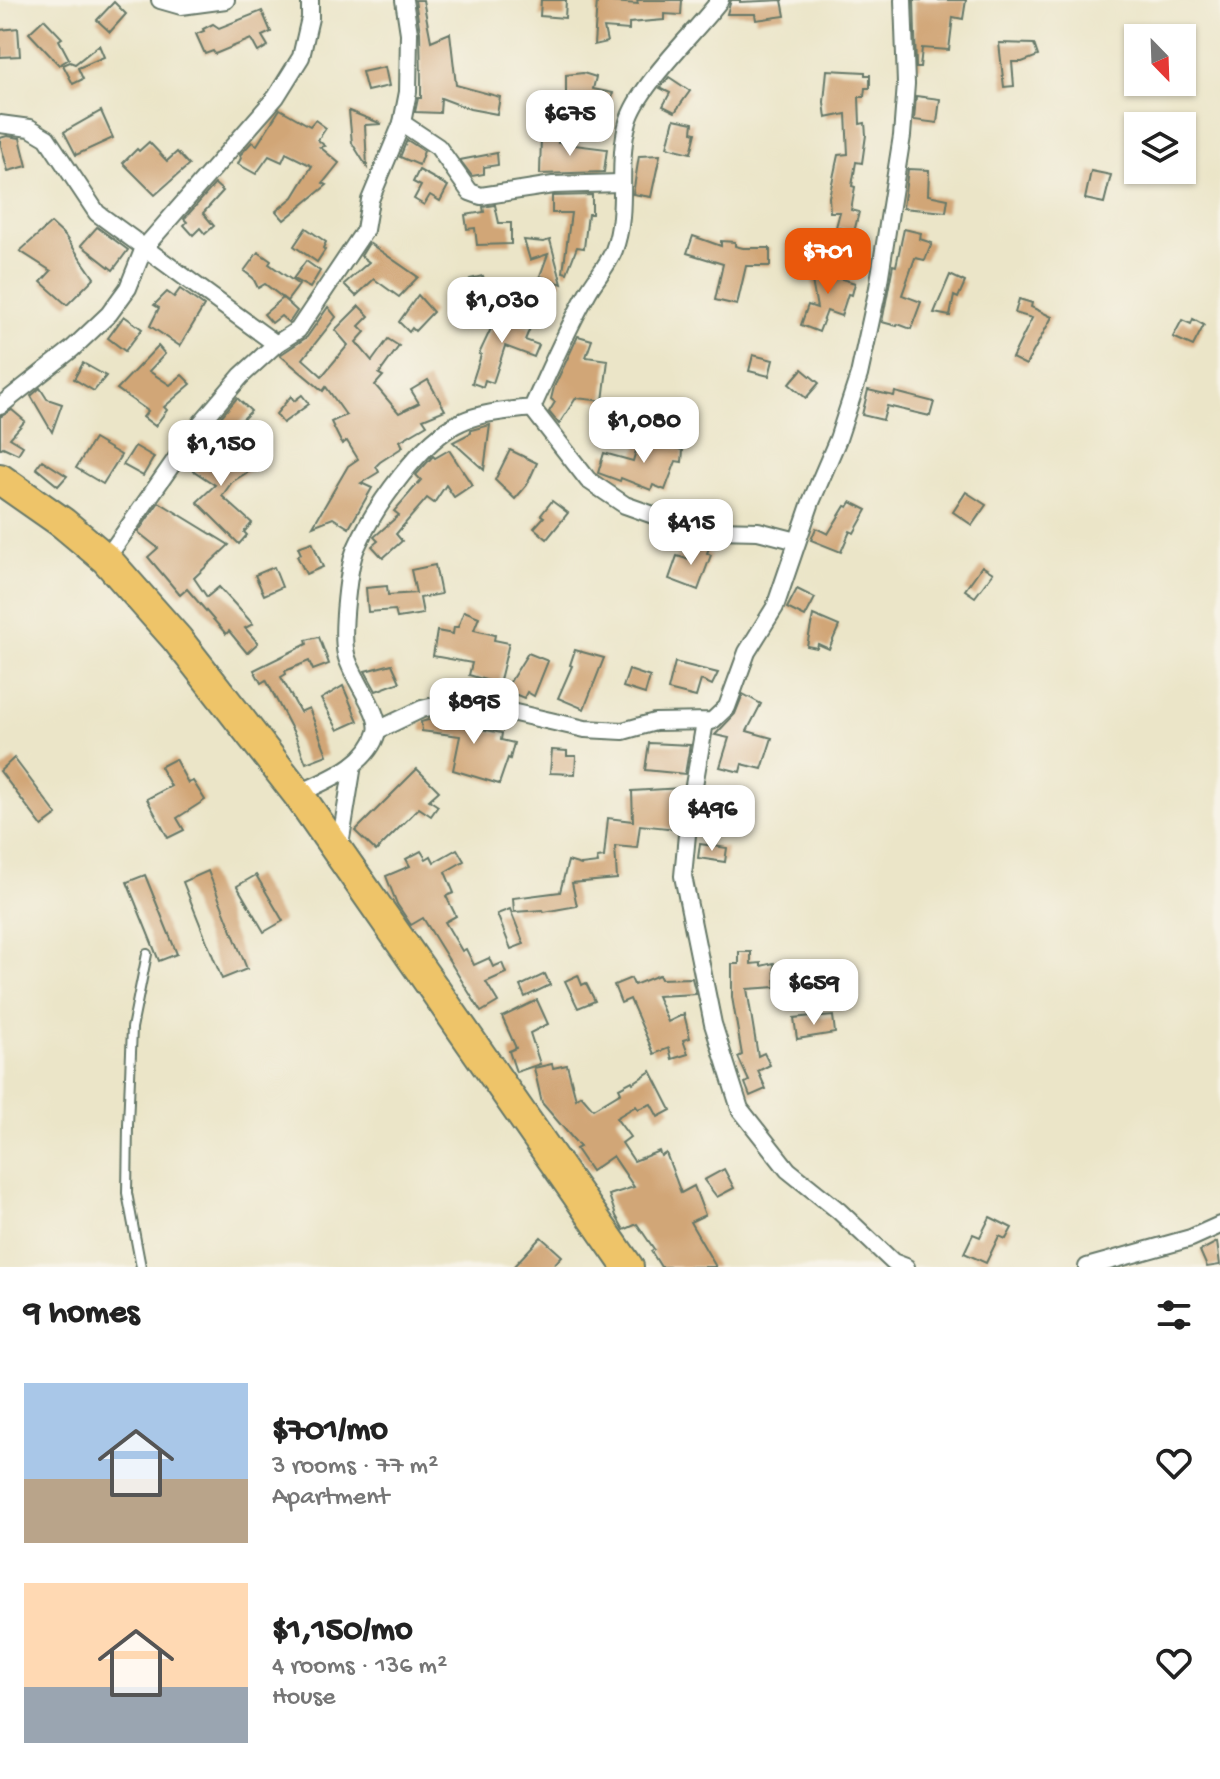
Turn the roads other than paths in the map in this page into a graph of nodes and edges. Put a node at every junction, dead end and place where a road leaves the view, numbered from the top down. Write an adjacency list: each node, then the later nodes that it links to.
1 (160, 0): 2 (street)
2 (226, 0)
3 (310, 0): 10 (street)
4 (404, 0): 7 (street)
5 (720, 0): 9 (street)
6 (903, 0): 15 (street)
7 (402, 123): 9 (street); 11 (street)
8 (0, 124): 10 (street)
9 (620, 183): 13 (street)
10 (144, 248): 11 (street); 12 (street)
11 (276, 344): 16 (street)
12 (0, 406)
13 (532, 408): 15 (street); 18 (street)
14 (0, 479): 16 (highway)
15 (797, 541): 17 (street)
16 (106, 559): 20 (highway)
17 (705, 722): 18 (street); 26 (street)
18 (378, 730): 19 (street)
19 (353, 765): 20 (street); 21 (street)
20 (298, 794): 21 (highway)
21 (339, 853): 25 (highway)
22 (147, 954): 24 (lane)
23 (1220, 1225): 27 (street)
24 (141, 1267)
25 (628, 1267)
26 (906, 1267)
27 (1087, 1267)

